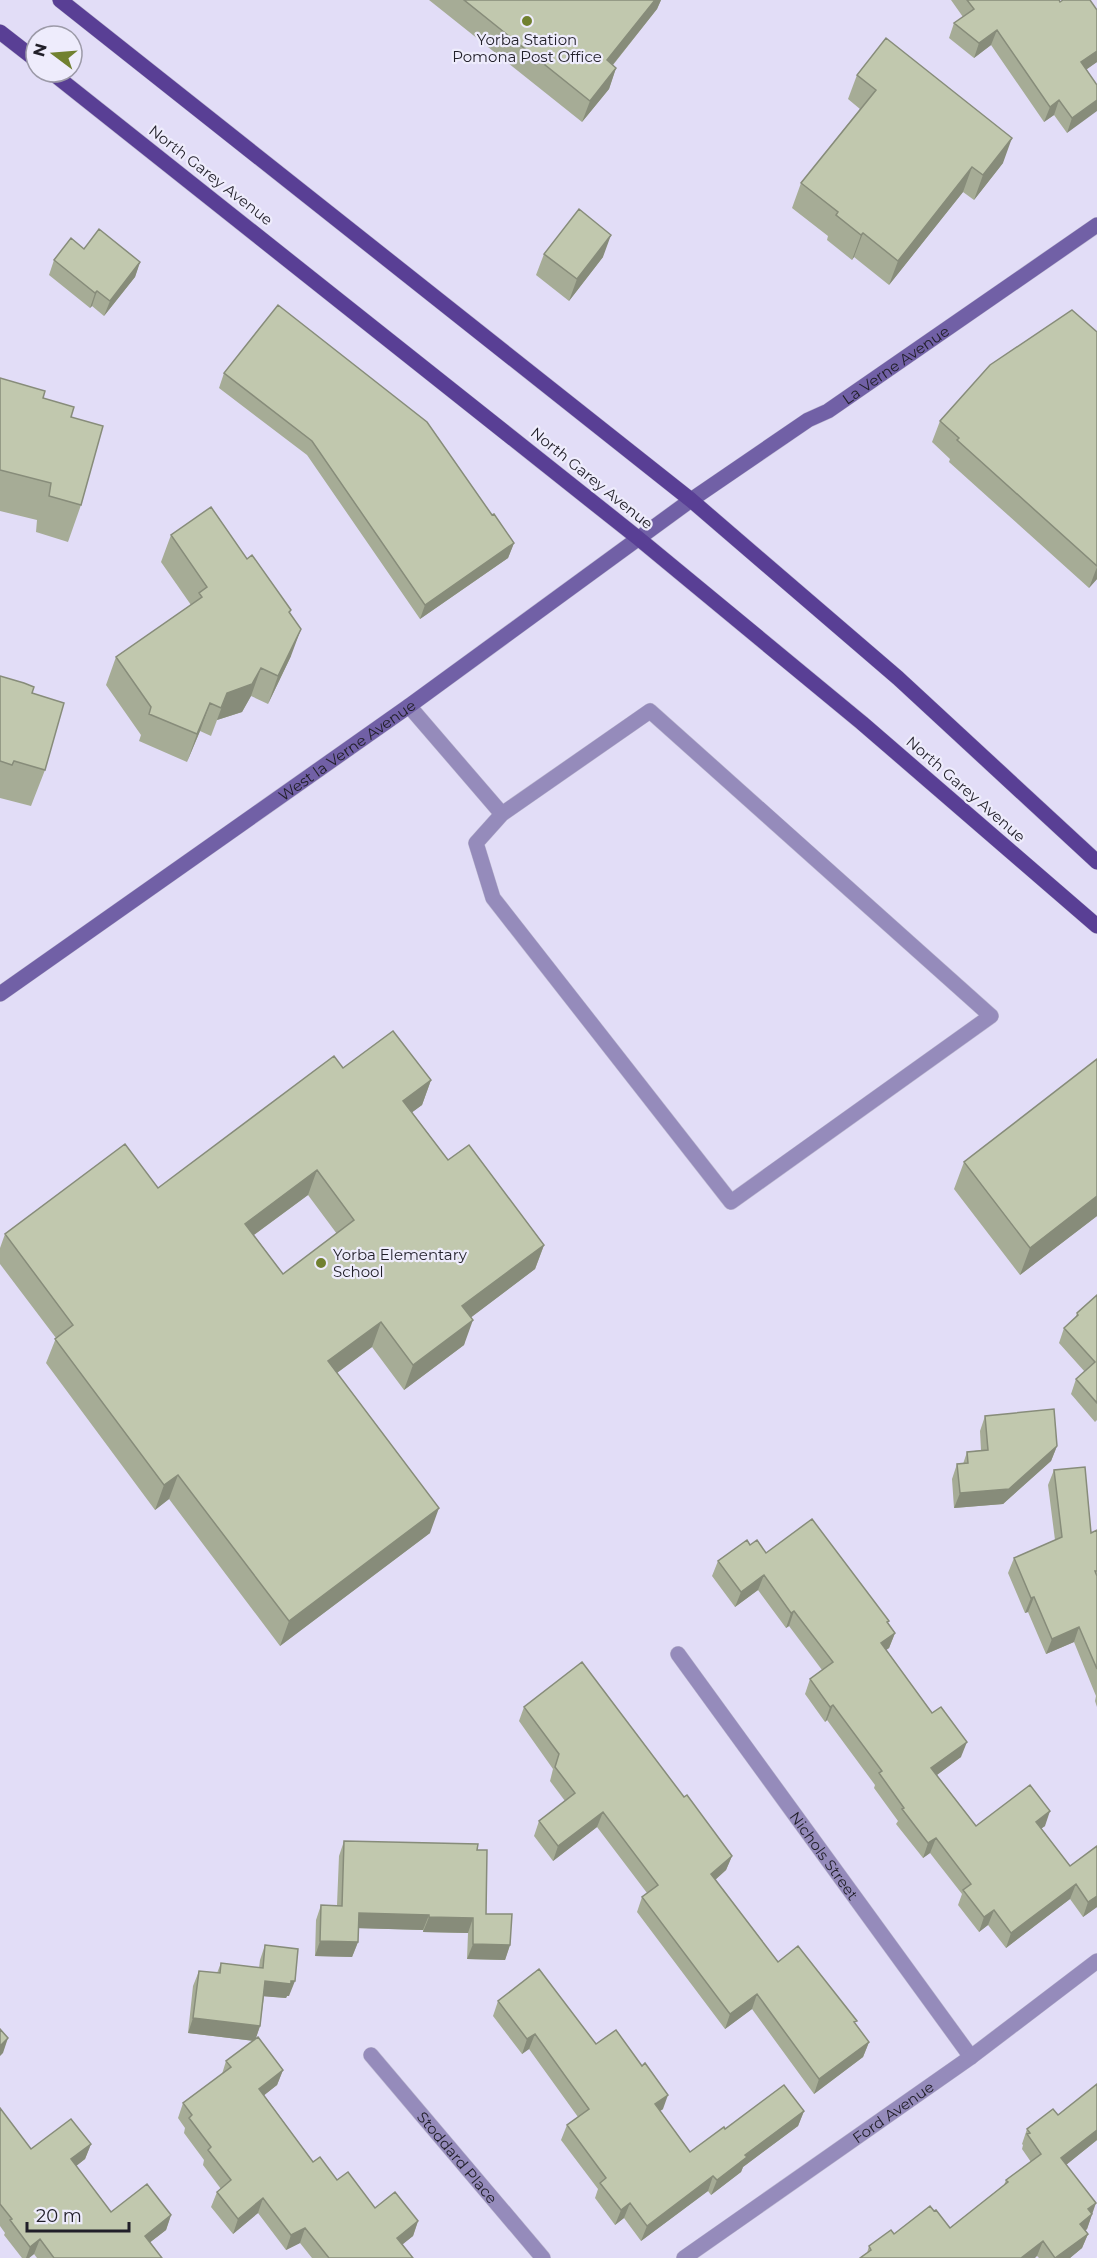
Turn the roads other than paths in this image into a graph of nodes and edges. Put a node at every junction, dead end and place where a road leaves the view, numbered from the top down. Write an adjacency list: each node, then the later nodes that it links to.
1 (60, 0): 6 (main road)
2 (0, 32): 3 (main road)
3 (24, 51)
4 (66, 84): 7 (main road, North Garey Avenue)
5 (1097, 225): 6 (main road, La Verne Avenue)
6 (691, 500): 7 (main road, West la Verne Avenue); 10 (main road)
7 (638, 538): 8 (main road, West la Verne Avenue); 11 (main road, North Garey Avenue)
8 (408, 706): 9 (street); 12 (main road, West la Verne Avenue)
9 (502, 814): 9 (street)
10 (1097, 862)
11 (1097, 927)
12 (0, 994)
13 (678, 1654): 16 (street, Nichols Street)
14 (1097, 1960): 16 (street, Ford Avenue)
15 (371, 2055): 17 (street, Stoddard Place)
16 (971, 2056): 18 (street, Ford Avenue)
17 (543, 2258)
18 (684, 2258)

